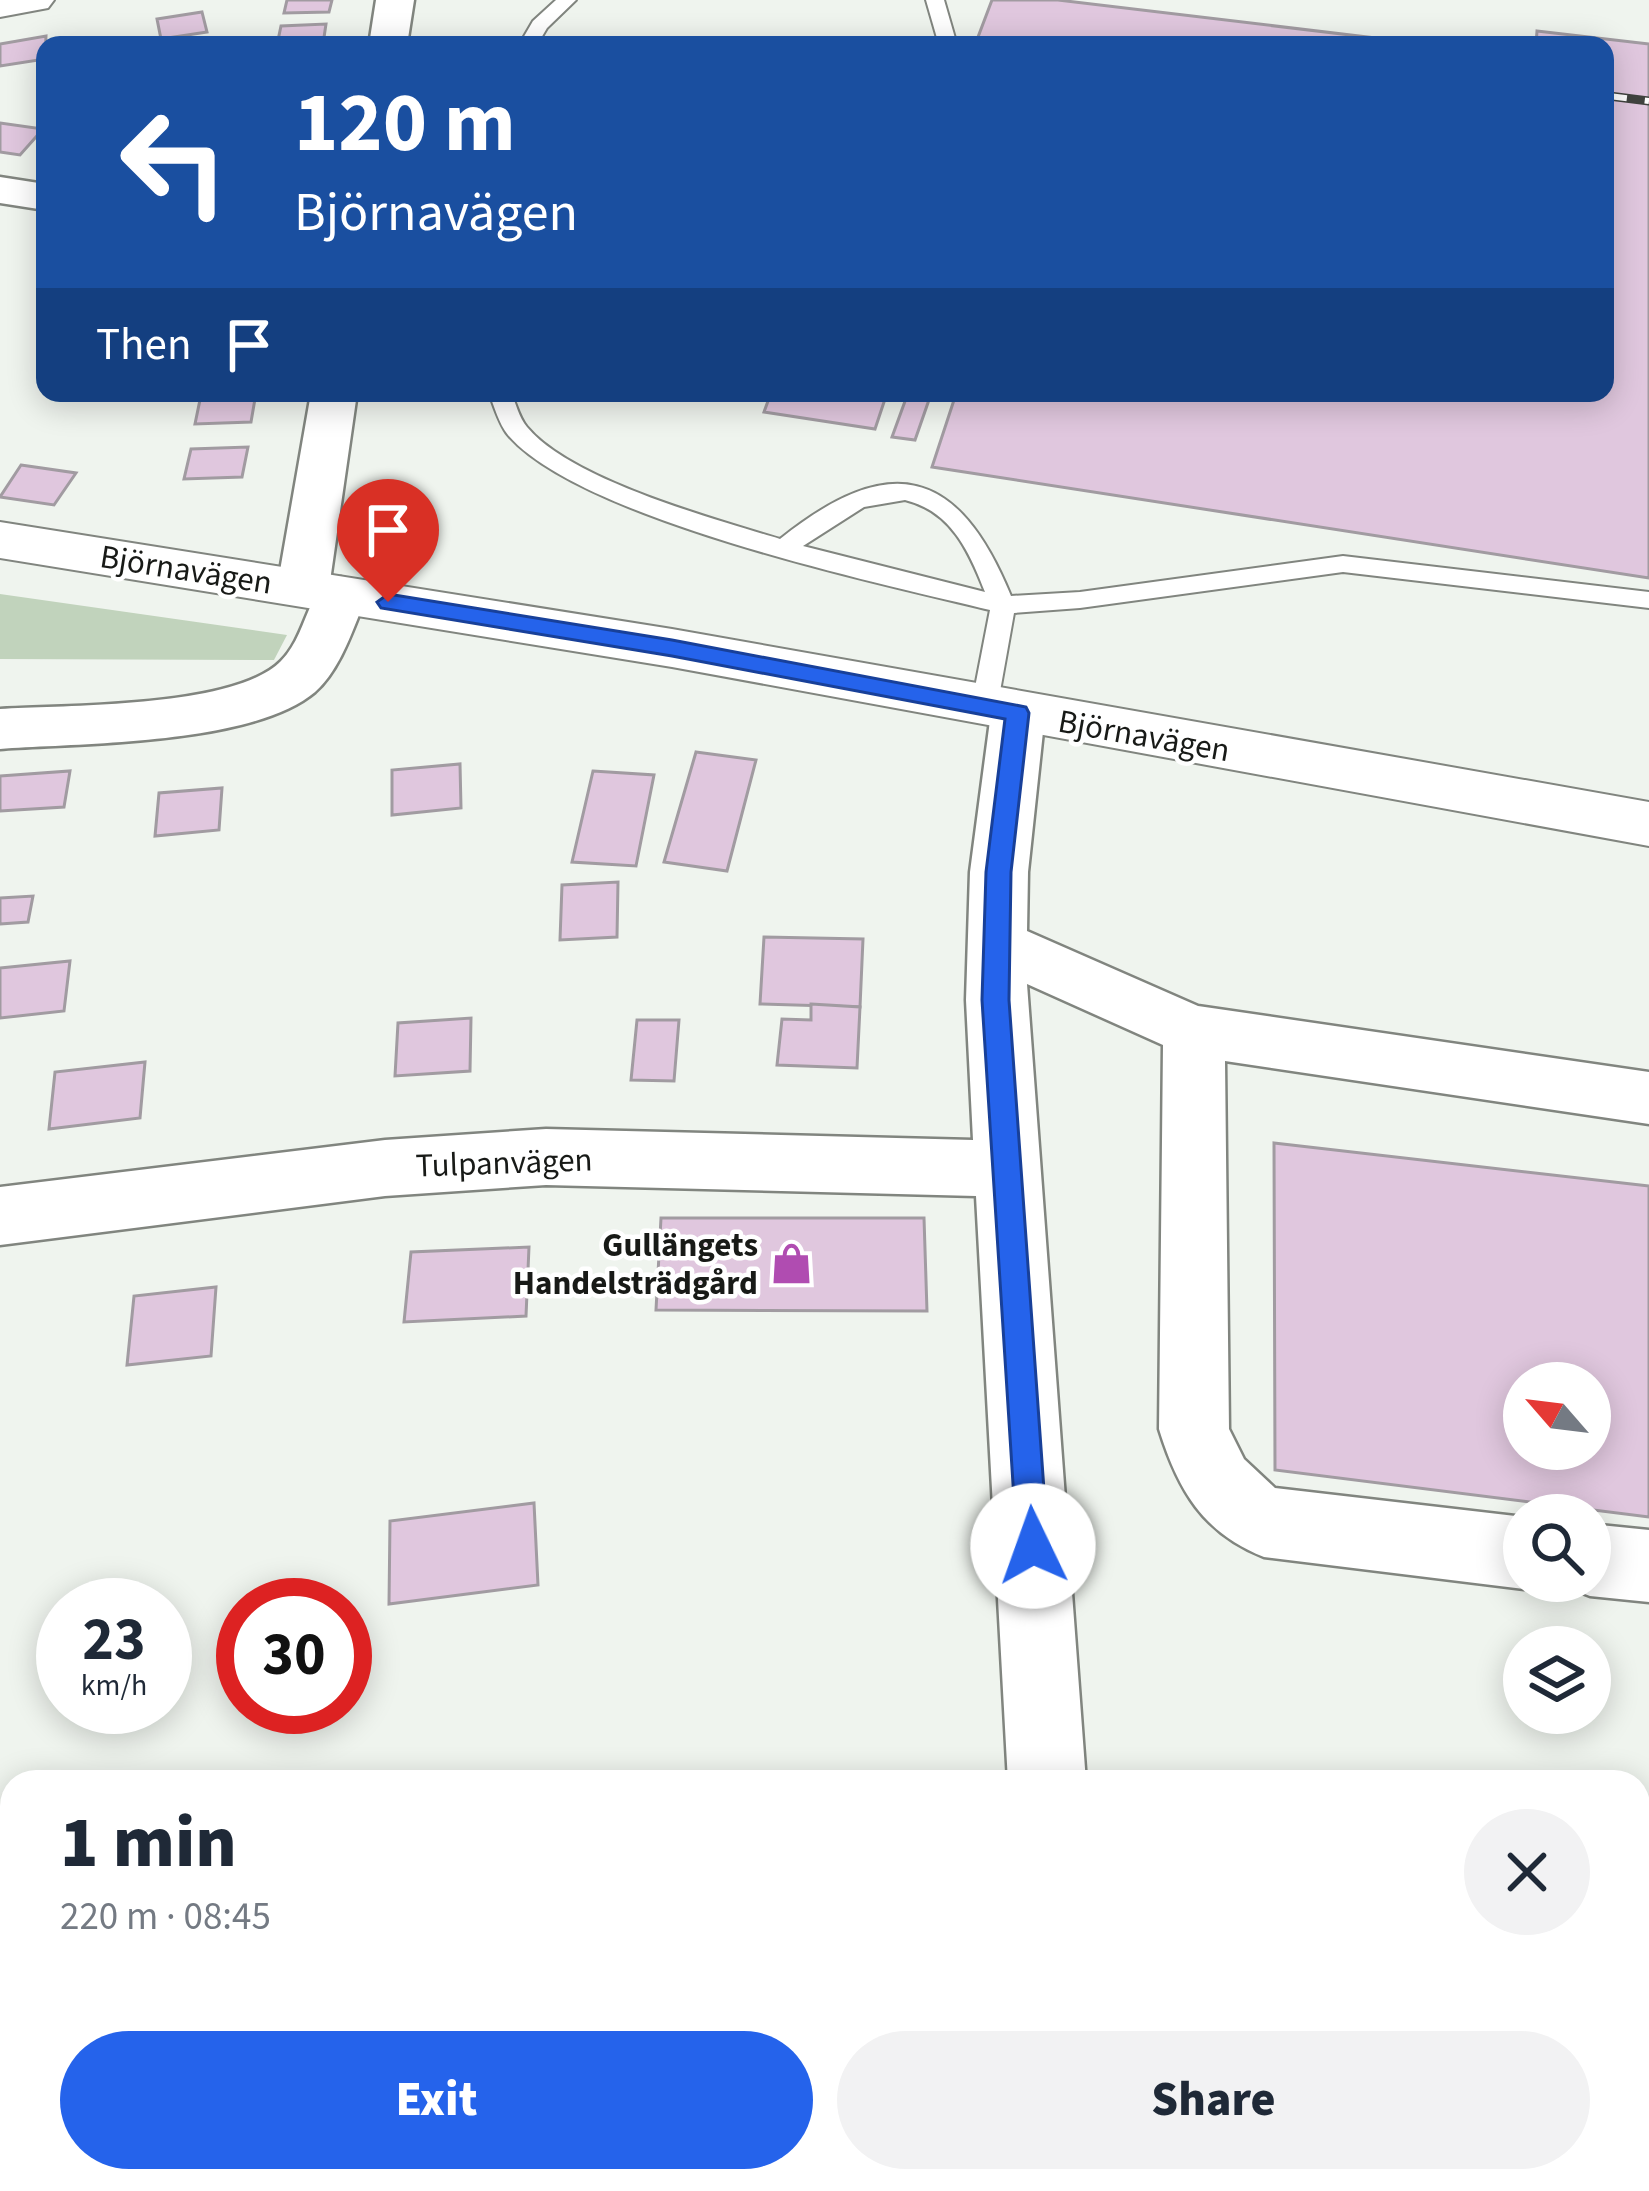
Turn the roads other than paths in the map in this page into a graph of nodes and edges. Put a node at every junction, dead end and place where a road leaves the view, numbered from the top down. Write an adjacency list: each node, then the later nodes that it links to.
1 (34, 0): 5 (main road)
2 (395, 0): 6 (street)
3 (567, 0): 7 (lane)
4 (935, 0): 8 (lane)
5 (0, 5)
6 (389, 36)
7 (533, 36)
8 (945, 36)
9 (0, 190): 10 (street)
10 (36, 196)
11 (333, 402): 15 (street)
12 (502, 402): 14 (lane)
13 (0, 540): 15 (main road, Björnavägen)
14 (786, 548): 17 (lane); 17 (lane)
15 (322, 591): 18 (main road, Björnavägen); 19 (street)
16 (1649, 600): 17 (lane)
17 (1004, 605): 18 (lane)
18 (1001, 711): 20 (main road, Björnavägen); 21 (street)
19 (0, 729)
20 (1649, 824)
21 (997, 943): 22 (street); 24 (street)
22 (1194, 1030): 23 (street); 26 (street)
23 (1649, 1098)
24 (1010, 1169): 25 (street, Tulpanvägen); 29 (street)
25 (0, 1216)
26 (1503, 1550)
27 (1611, 1562): 28 (street)
28 (1649, 1566)
29 (1046, 1770)

